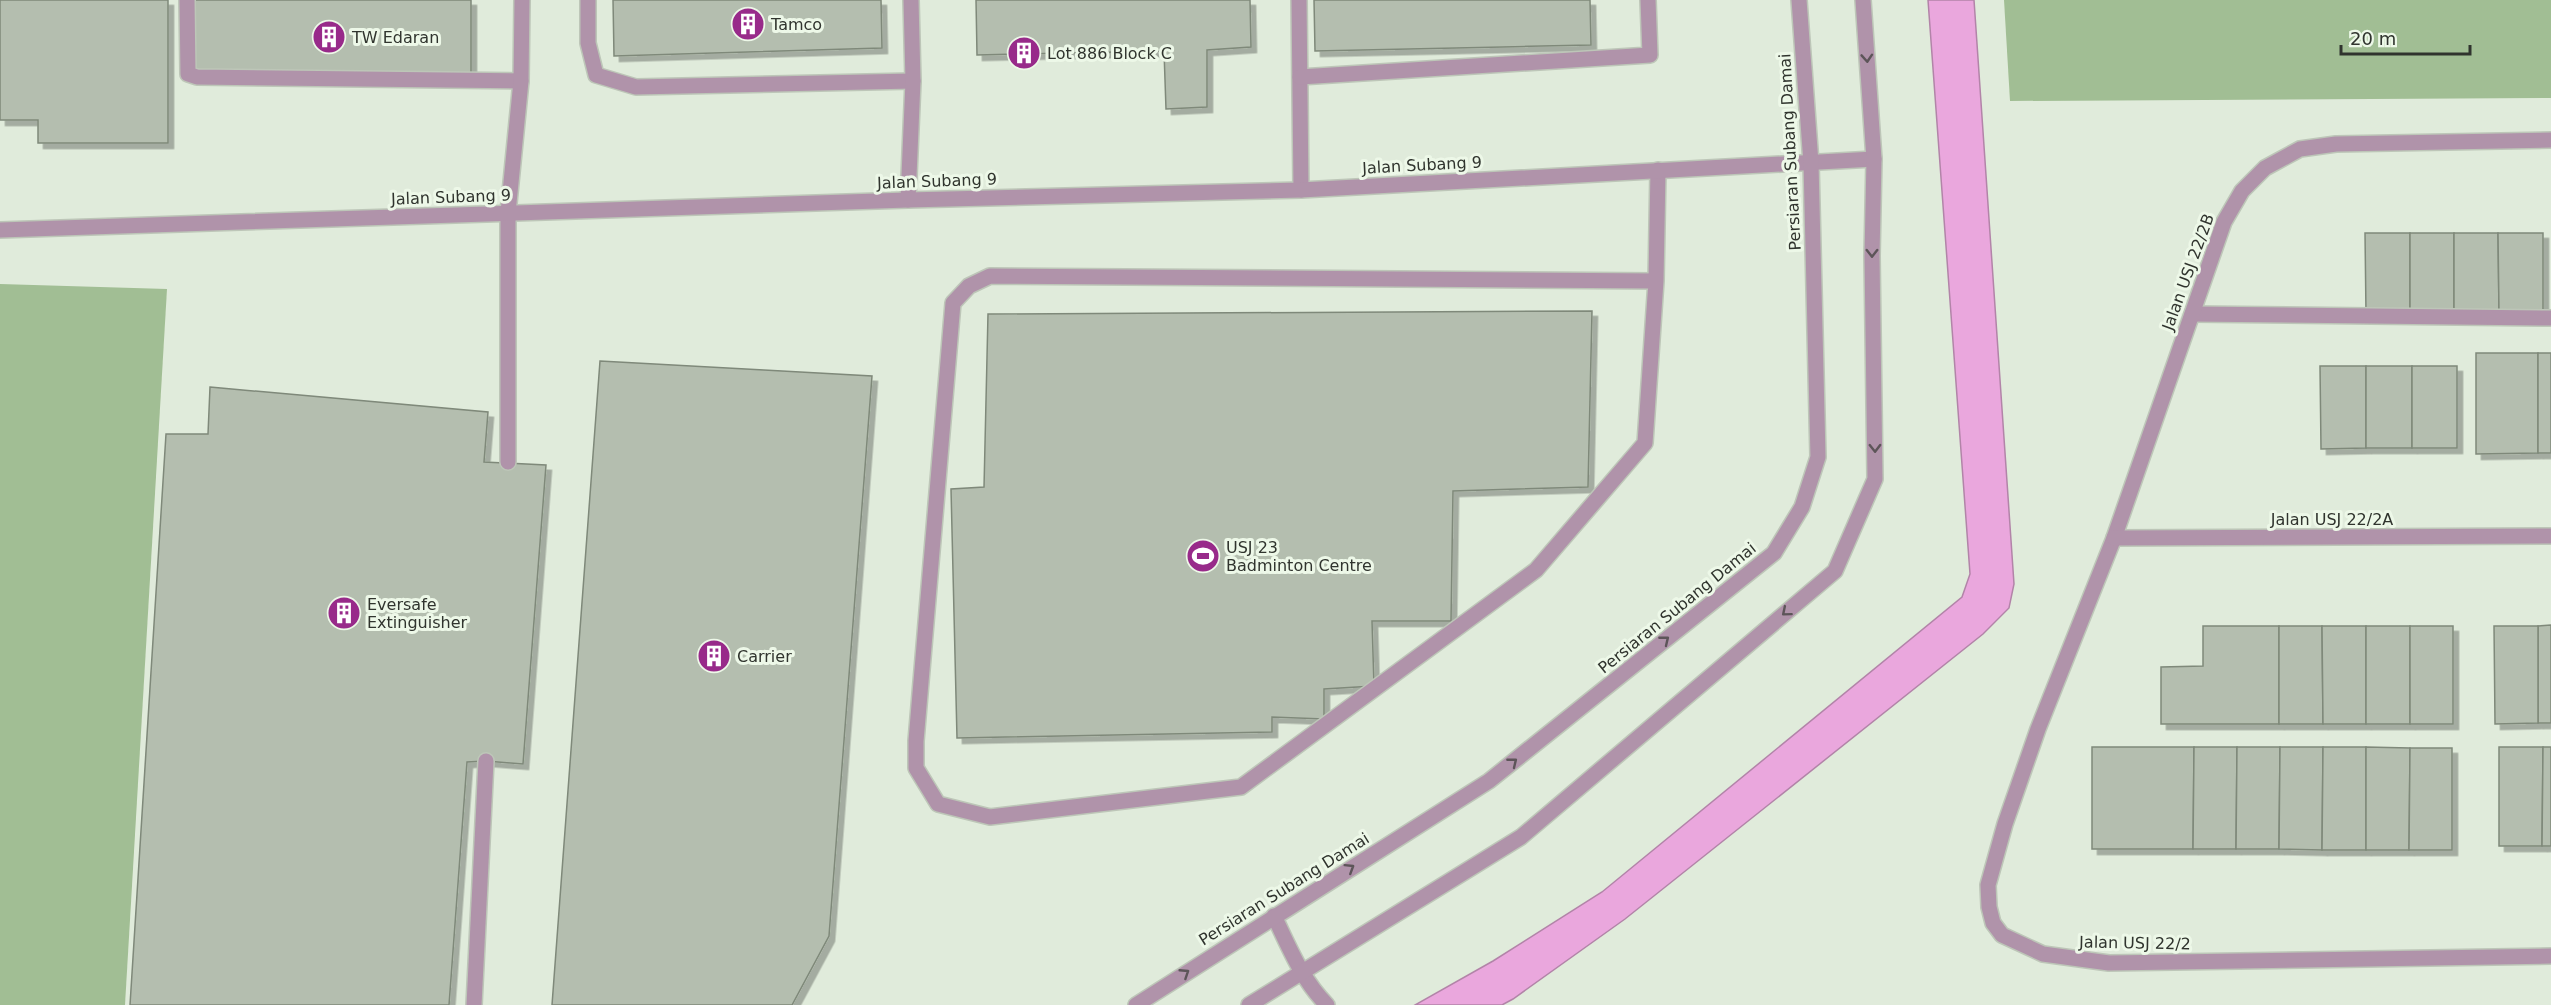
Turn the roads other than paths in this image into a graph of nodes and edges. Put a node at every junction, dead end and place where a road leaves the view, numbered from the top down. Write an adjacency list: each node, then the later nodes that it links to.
1 (187, 0): 10 (street)
2 (522, 0): 10 (street)
3 (588, 0): 11 (street)
4 (911, 0): 11 (street)
5 (1299, 0): 9 (street)
6 (1648, 0): 9 (street)
7 (1799, 0): 14 (street, Persiaran Subang Damai)
8 (1863, 0): 13 (street, one-way to 13)
9 (1300, 77): 16 (street)
10 (521, 81): 18 (street)
11 (913, 81): 17 (street)
12 (2551, 140): 21 (street, Jalan USJ 22/2B)
13 (1874, 159): 14 (street, Jalan Subang 9); 29 (street, one-way to 29)
14 (1811, 163): 15 (street, Jalan Subang 9); 27 (street, Persiaran Subang Damai, one-way to 14)
15 (1658, 170): 16 (street, Jalan Subang 9); 20 (street)
16 (1301, 190): 17 (street, Jalan Subang 9)
17 (908, 200): 18 (street, Jalan Subang 9)
18 (508, 213): 19 (street, Jalan Subang 9); 23 (street)
19 (0, 230)
20 (1656, 281): 20 (street)
21 (2192, 314): 22 (street); 25 (street, Jalan USJ 22/2B)
22 (2551, 318)
23 (508, 462)
24 (2551, 536): 25 (street, Jalan USJ 22/2A)
25 (2114, 538): 28 (street, Jalan USJ 22/2)
26 (486, 761): 31 (street)
27 (1274, 916): 29 (street); 32 (street, Persiaran Subang Damai, one-way to 27)
28 (2551, 956)
29 (1302, 971): 30 (street); 33 (street)
30 (1322, 1000)
31 (474, 1005)
32 (1136, 1005)
33 (1249, 1005)

